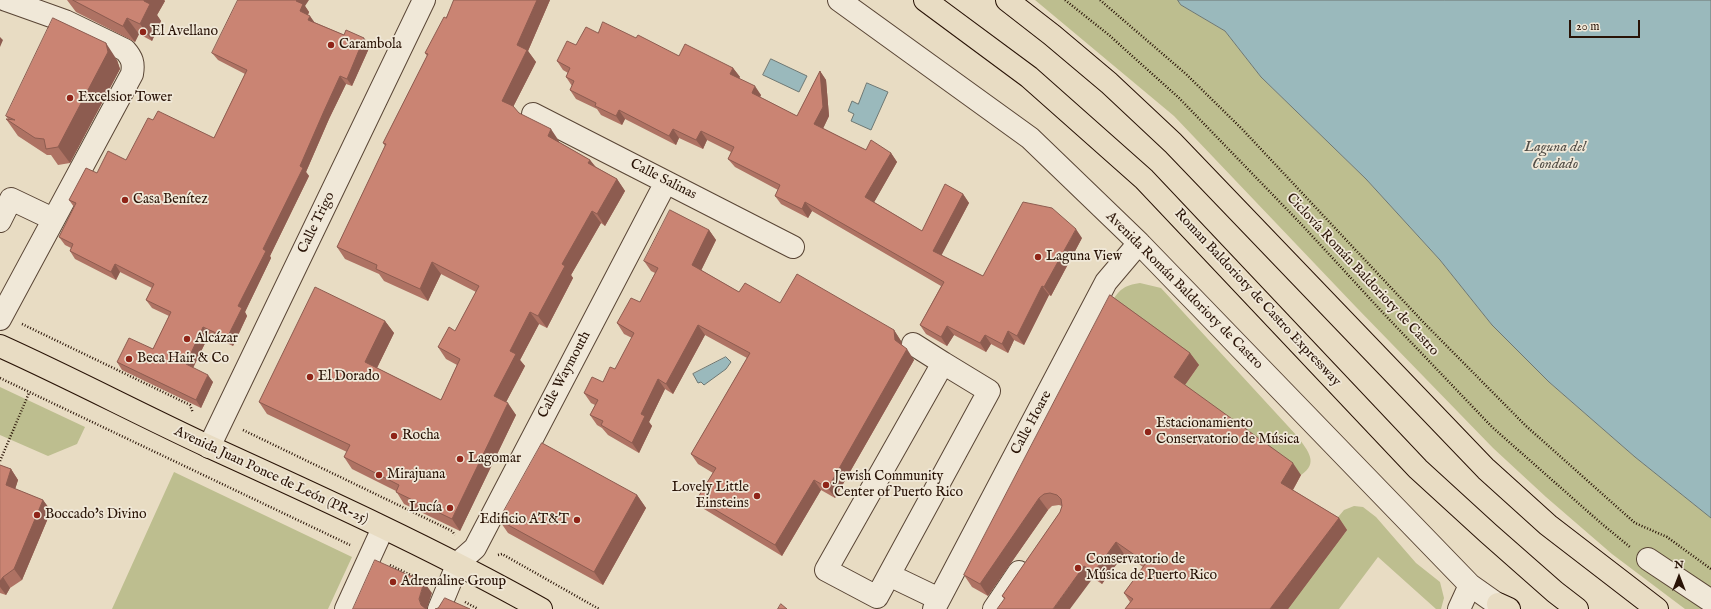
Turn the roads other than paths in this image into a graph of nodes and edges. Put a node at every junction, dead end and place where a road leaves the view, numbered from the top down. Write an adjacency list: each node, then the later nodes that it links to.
1 (6, 0): 8 (street)
2 (424, 0): 16 (street, Calle Trigo)
3 (839, 0): 10 (street, Avenida Román Baldorioty de Castro)
4 (925, 0): 31 (main road, Roman Baldorioty de Castro Expressway)
5 (1007, 0): 32 (main road)
6 (533, 114): 7 (street, Calle Salinas)
7 (666, 182): 11 (street, Calle Salinas); 20 (street, Calle Waymouth)
8 (53, 219): 9 (street); 12 (street)
9 (0, 221)
10 (1139, 243): 22 (street, Avenida Román Baldorioty de Castro); 25 (street, Calle Hoare)
11 (793, 247)
12 (1, 317)
13 (913, 344): 15 (street)
14 (0, 346): 16 (main road, Avenida Juan Ponce de León (PR-25))
15 (943, 364): 21 (street); 21 (street)
16 (209, 446): 17 (main road, Avenida Juan Ponce de León (PR-25))
17 (383, 528): 20 (main road, Avenida Juan Ponce de León (PR-25)); 28 (street)
18 (1030, 556): 29 (street)
19 (1648, 560): 24 (street)
20 (458, 563): 23 (street); 27 (main road, Avenida Juan Ponce de León (PR-25))
21 (889, 575): 25 (street)
22 (1470, 585): 26 (street, Avenida Román Baldorioty de Castro); 30 (street)
23 (443, 601)
24 (1711, 601)
25 (936, 604)
26 (1504, 607)
27 (536, 608)
28 (346, 609)
29 (994, 609)
30 (1459, 609)
31 (1578, 609)
32 (1657, 609)

